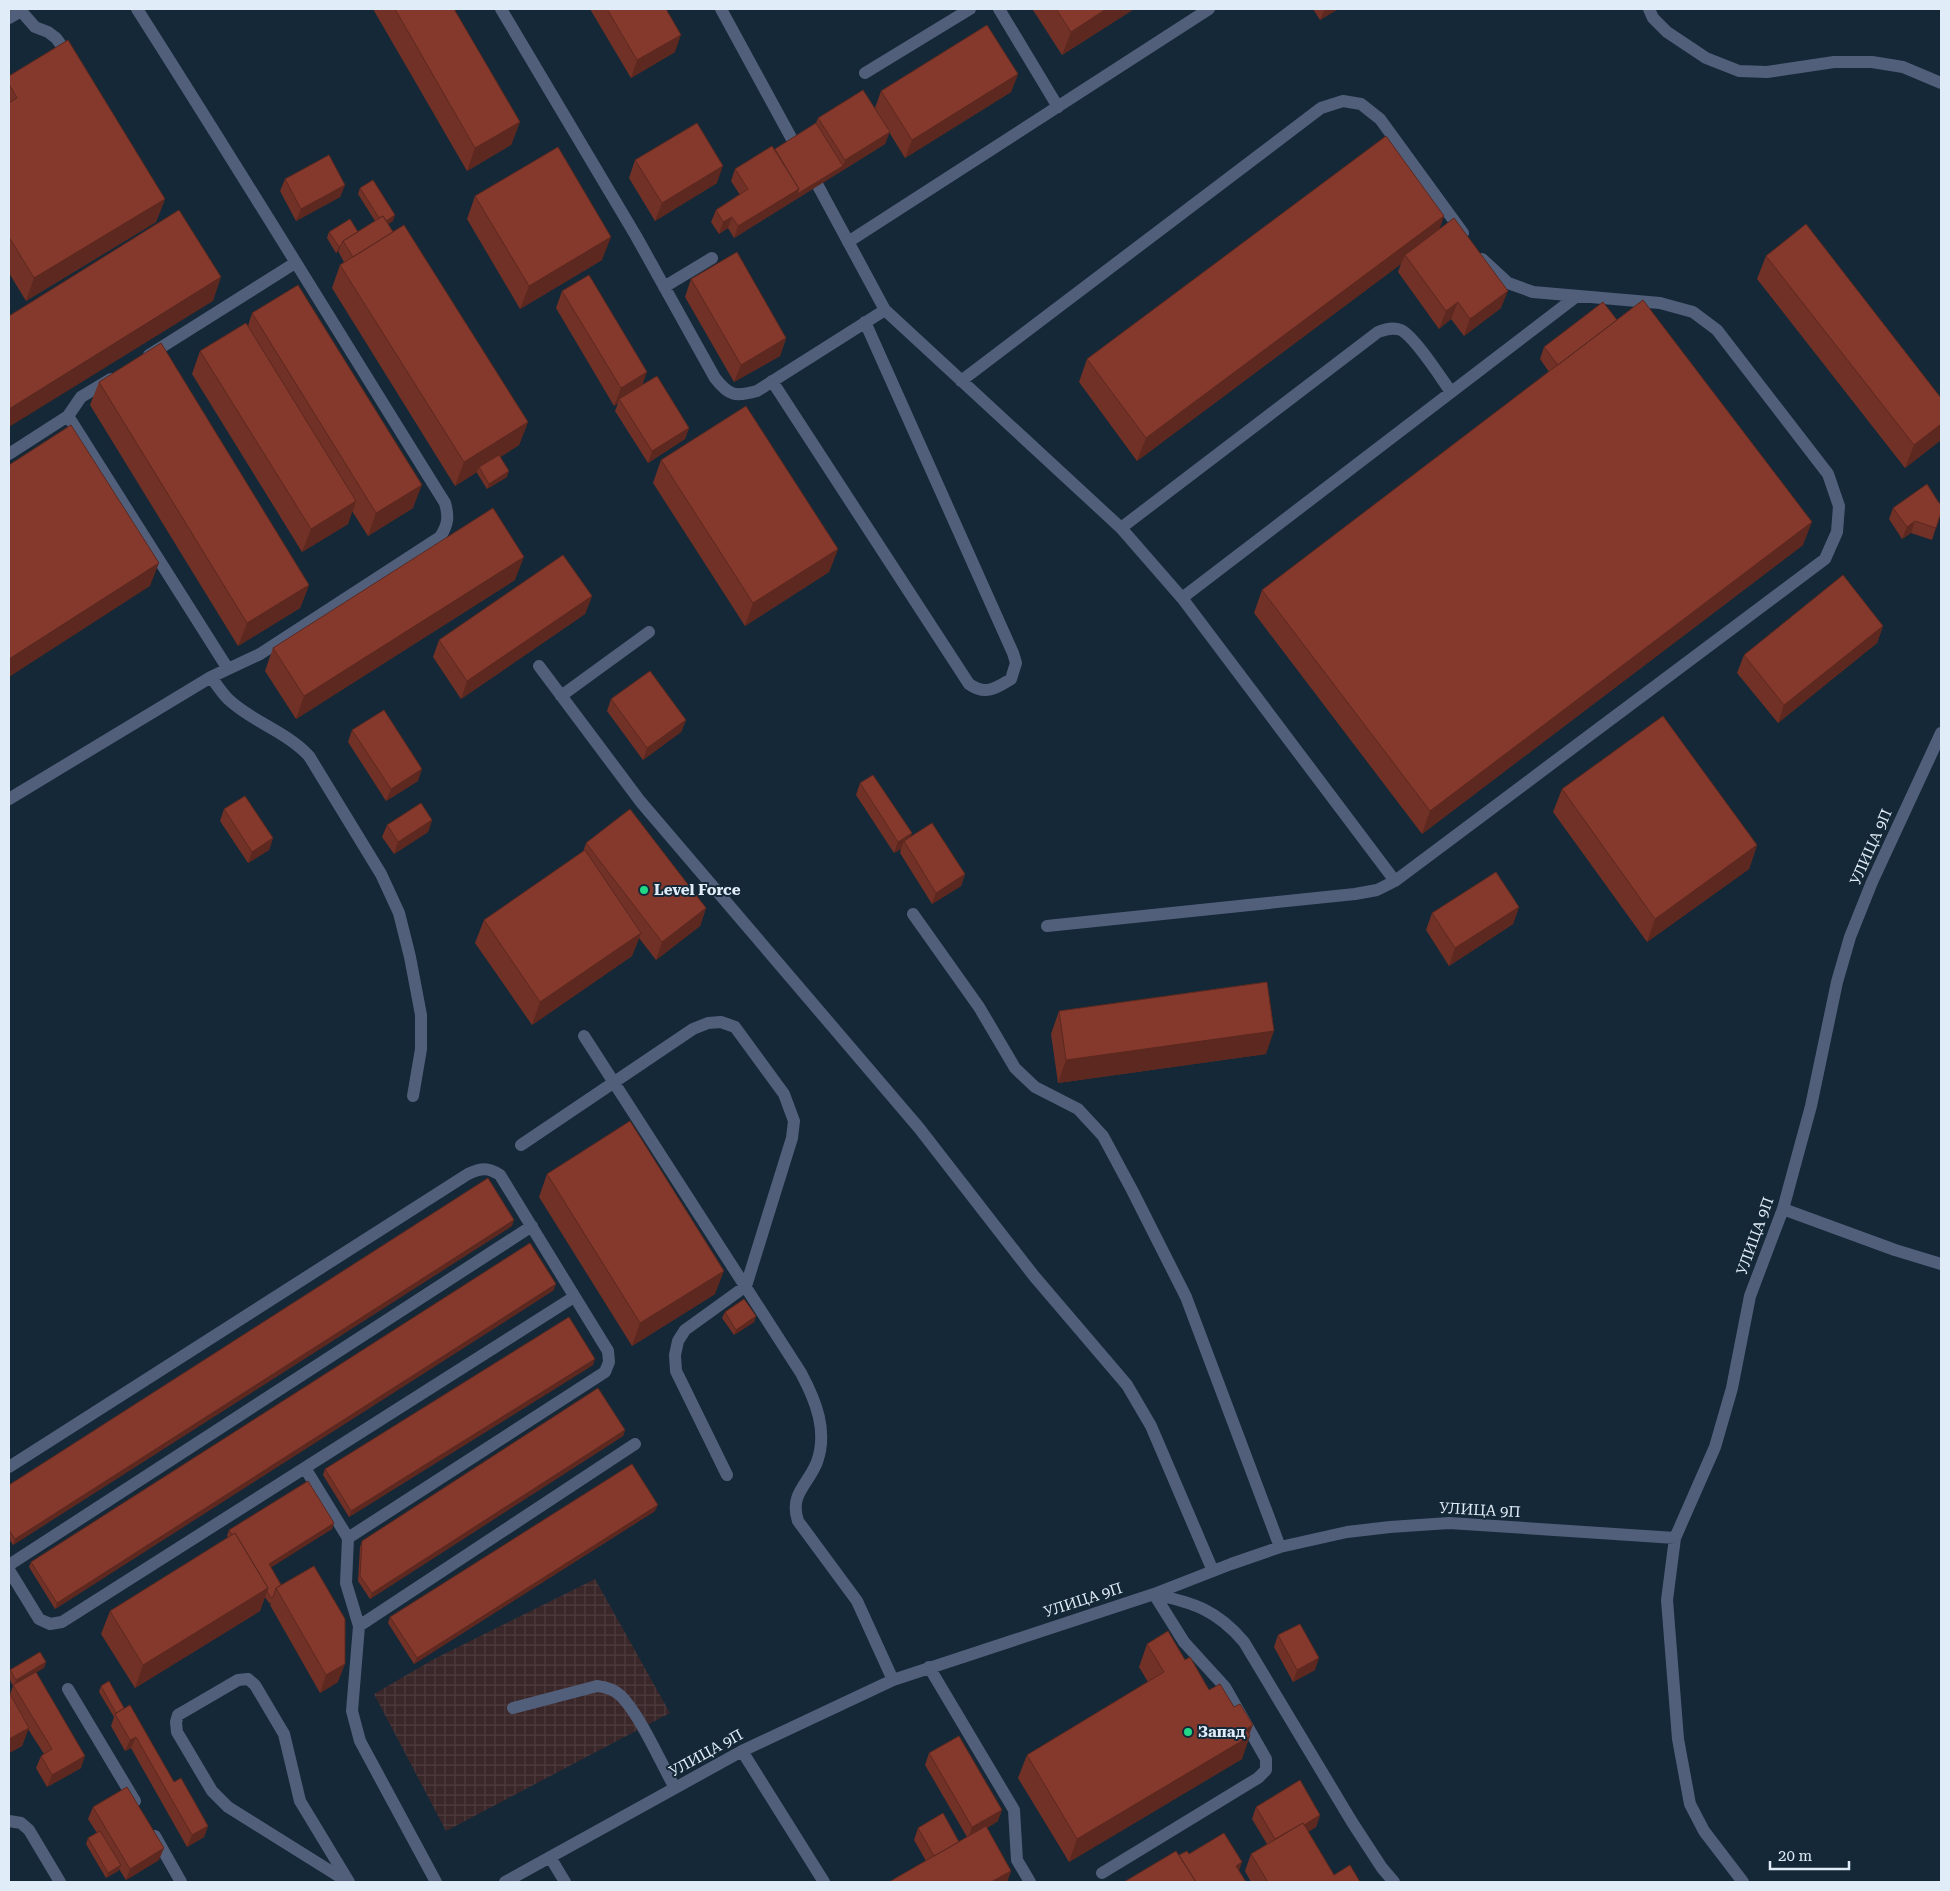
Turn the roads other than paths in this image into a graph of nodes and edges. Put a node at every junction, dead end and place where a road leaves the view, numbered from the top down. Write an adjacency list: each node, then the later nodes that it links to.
1 (137, 9): 16 (street)
2 (501, 9): 17 (street)
3 (721, 9): 14 (street)
4 (970, 9): 11 (street)
5 (999, 9): 13 (street)
6 (1209, 9): 13 (street)
7 (1650, 9): 12 (street)
8 (20, 10): 9 (street); 10 (street)
9 (9, 18)
10 (79, 72)
11 (865, 73)
12 (1941, 83)
13 (1058, 106): 14 (street)
14 (848, 242): 19 (street)
15 (712, 258): 17 (street)
16 (295, 263): 21 (street); 32 (street)
17 (664, 287): 24 (street)
18 (1577, 296): 23 (street); 25 (street); 37 (street)
19 (885, 310): 20 (street); 23 (street)
20 (865, 322): 24 (street); 24 (street)
21 (139, 361)
22 (122, 372): 26 (street)
23 (961, 381): 28 (street)
24 (772, 382)
25 (1451, 392): 28 (street); 29 (street)
26 (68, 416): 27 (street); 32 (street)
27 (9, 454)
28 (1121, 528): 29 (street)
29 (1182, 598): 37 (street)
30 (649, 632): 34 (street)
31 (539, 666): 34 (street)
32 (228, 669): 33 (street)
33 (211, 677): 36 (street); 42 (street)
34 (561, 696): 58 (street)
35 (1941, 733): 44 (street, УЛИЦА 9П)
36 (9, 799)
37 (1395, 881): 39 (street)
38 (913, 914): 55 (street)
39 (1047, 926)
40 (584, 1036): 41 (street)
41 (614, 1082): 43 (street); 47 (street); 47 (street)
42 (414, 1096)
43 (520, 1145)
44 (1783, 1209): 46 (street); 54 (street, УЛИЦА 9П)
45 (532, 1226): 48 (street); 50 (street); 56 (street)
46 (1941, 1264)
47 (746, 1286): 52 (street); 62 (street)
48 (574, 1297): 51 (street); 53 (street)
49 (635, 1444): 60 (street)
50 (9, 1467)
51 (305, 1468): 53 (street); 57 (street)
52 (727, 1475)
53 (348, 1538): 60 (street)
54 (1675, 1538): 55 (street, УЛИЦА 9П); 81 (street)
55 (1280, 1548): 58 (street, УЛИЦА 9П)
56 (9, 1565)
57 (9, 1570)
58 (1213, 1571): 59 (street, УЛИЦА 9П)
59 (1154, 1594): 61 (street, УЛИЦА 9П); 71 (street); 80 (street)
60 (359, 1626): 75 (street)
61 (929, 1667): 62 (street, УЛИЦА 9П); 79 (street)
62 (893, 1680): 65 (street, УЛИЦА 9П)
63 (68, 1690): 67 (street)
64 (513, 1708): 66 (street)
65 (742, 1751): 66 (street, УЛИЦА 9П); 78 (street)
66 (675, 1788): 70 (street, УЛИЦА 9П)
67 (140, 1811)
68 (9, 1821): 72 (street)
69 (150, 1827): 73 (street)
70 (550, 1857): 76 (street, УЛИЦА 9П); 77 (street)
71 (1102, 1873)
72 (60, 1882)
73 (181, 1882)
74 (348, 1882): 74 (street)
75 (436, 1882)
76 (505, 1882)
77 (565, 1882)
78 (824, 1882)
79 (1030, 1882)
80 (1394, 1882)
81 (1743, 1882)

